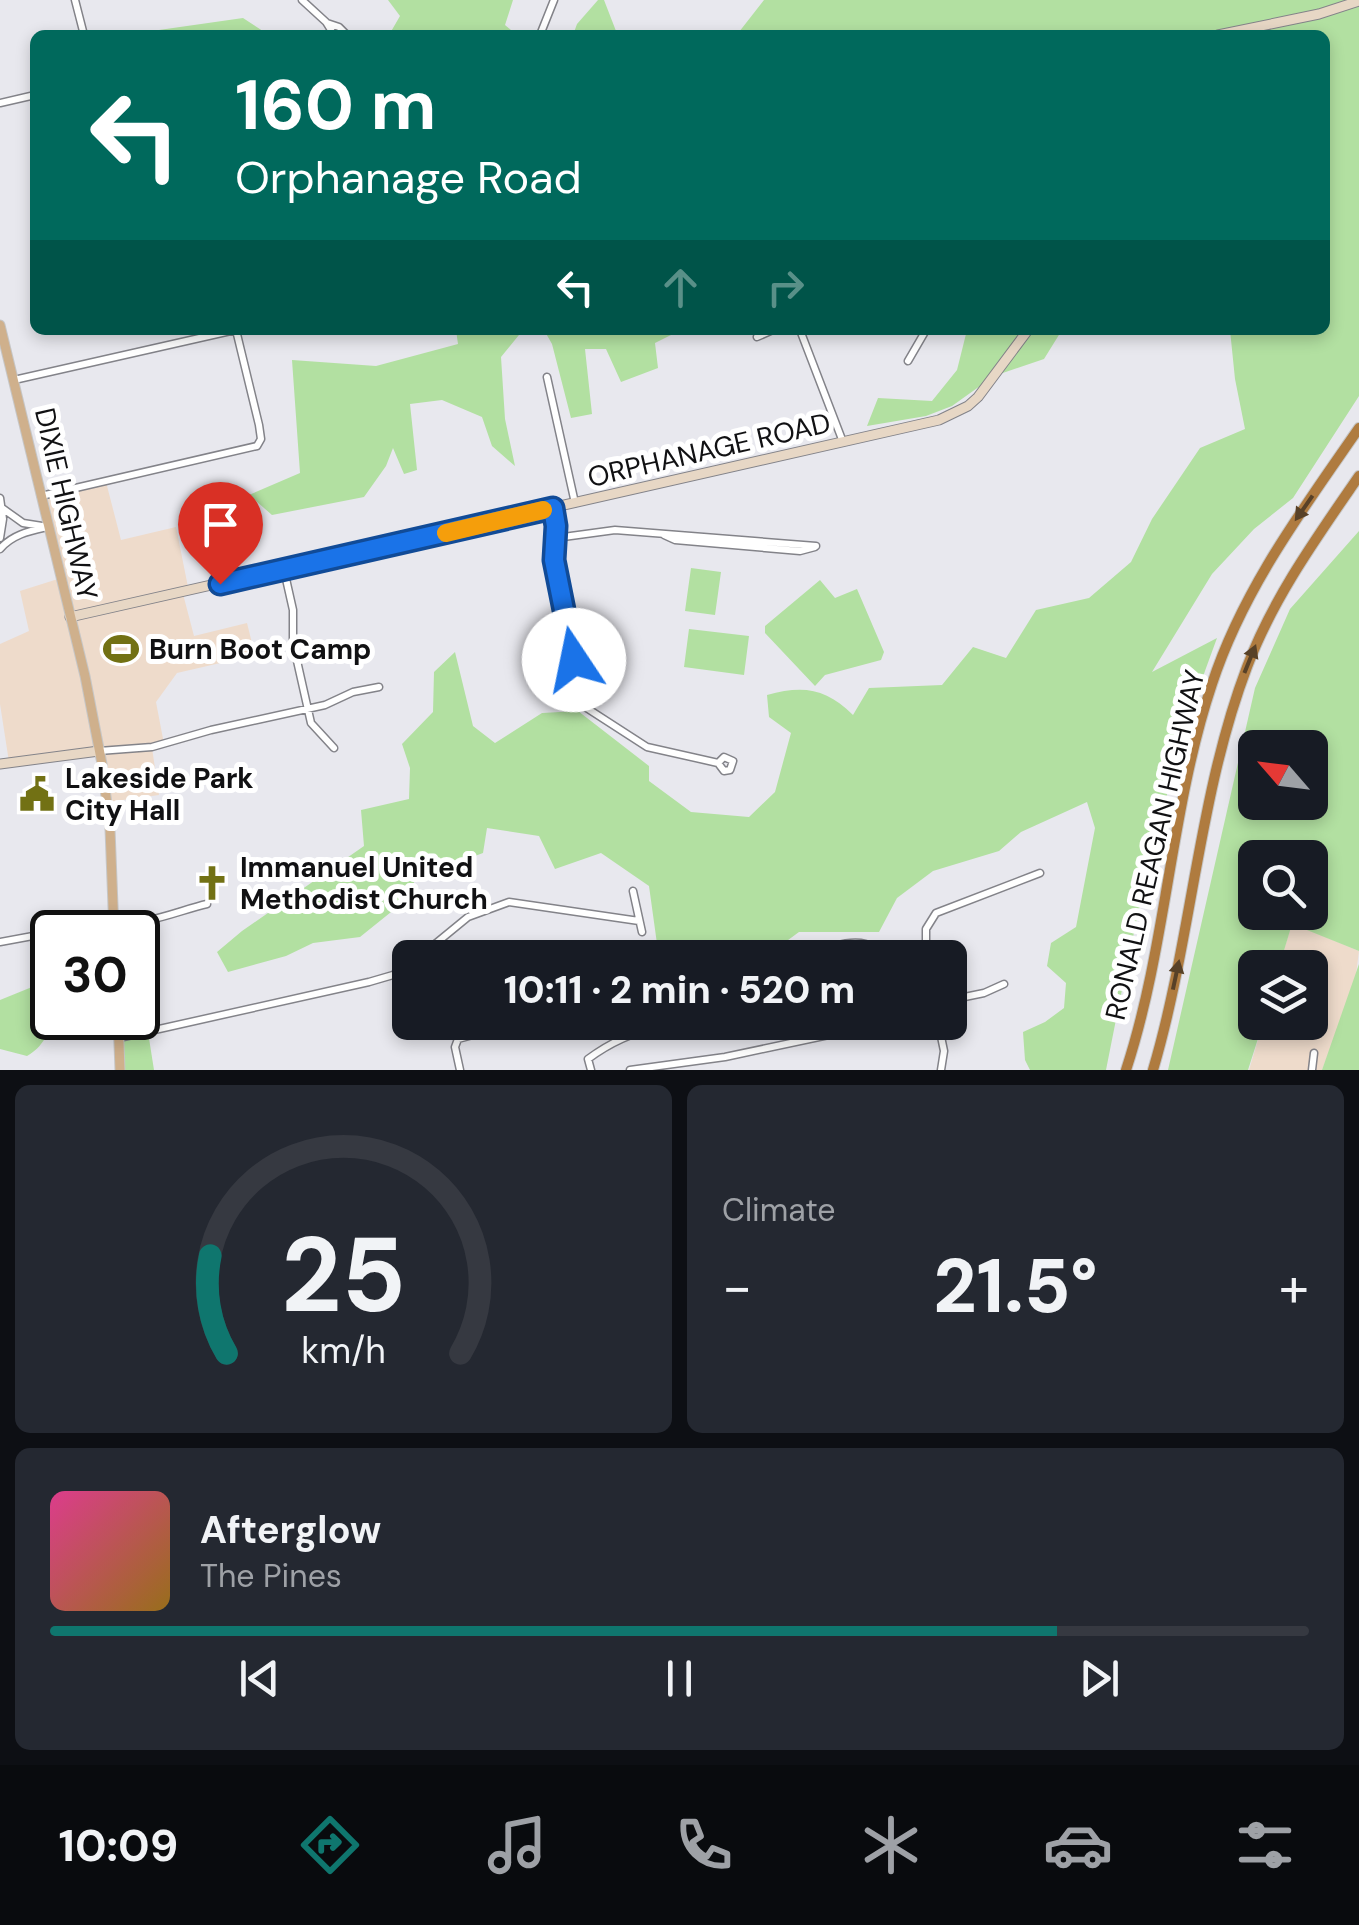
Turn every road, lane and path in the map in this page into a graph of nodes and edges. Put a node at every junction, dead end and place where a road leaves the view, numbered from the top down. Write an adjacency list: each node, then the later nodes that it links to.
1 (75, 0): 6 (street)
2 (302, 0): 5 (street)
3 (554, 0): 9 (street)
4 (1359, 1): 10 (main road)
5 (326, 22): 7 (street); 8 (street)
6 (83, 30)
7 (331, 30)
8 (342, 30)
9 (542, 30)
10 (1242, 30)
11 (30, 96): 12 (street)
12 (0, 103)
13 (0, 325): 21 (main road, DIXIE HIGHWAY)
14 (213, 335): 24 (street)
15 (236, 335): 28 (street)
16 (761, 335): 20 (street)
17 (802, 335): 26 (street)
18 (923, 335): 22 (street)
19 (1024, 335): 26 (main road, ORPHANAGE ROAD)
20 (757, 337)
21 (4, 354): 24 (main road, DIXIE HIGHWAY)
22 (908, 361)
23 (546, 377): 30 (street)
24 (14, 380): 28 (main road, DIXIE HIGHWAY)
25 (1359, 428): 73 (highway, RONALD REAGAN HIGHWAY, one-way to 73)
26 (843, 443): 30 (main road, ORPHANAGE ROAD)
27 (1359, 476): 74 (highway, RONALD REAGAN HIGHWAY, one-way to 27)
28 (41, 496): 34 (main road, DIXIE HIGHWAY)
29 (0, 498): 31 (street)
30 (575, 503): 32 (main road, ORPHANAGE ROAD)
31 (2, 508): 33 (street); 34 (street)
32 (553, 508): 37 (street); 39 (main road, ORPHANAGE ROAD)
33 (2, 527): 36 (street)
34 (48, 527): 38 (street); 40 (main road, DIXIE HIGHWAY)
35 (663, 535): 35 (street); 37 (street)
36 (0, 538)
37 (556, 538): 46 (street)
38 (0, 548)
39 (284, 570): 40 (main road, ORPHANAGE ROAD); 42 (street)
40 (70, 617): 44 (main road, DIXIE HIGHWAY)
41 (378, 687): 42 (street)
42 (307, 708): 43 (street); 44 (street)
43 (334, 748)
44 (99, 751): 45 (main road); 50 (main road, DIXIE HIGHWAY)
45 (0, 764)
46 (718, 764)
47 (1040, 873): 56 (street)
48 (633, 892): 52 (street)
49 (207, 904): 51 (street)
50 (113, 910)
51 (160, 916)
52 (639, 921): 53 (street); 55 (street)
53 (642, 932)
54 (30, 936): 57 (street)
55 (440, 940)
56 (926, 940)
57 (0, 942)
58 (392, 975): 61 (street)
59 (1004, 984): 60 (street)
60 (967, 997)
61 (160, 1029)
62 (118, 1040): 68 (main road)
63 (458, 1040): 69 (street)
64 (616, 1040): 70 (street)
65 (808, 1040): 71 (street)
66 (942, 1040): 72 (street)
67 (1314, 1052): 75 (street)
68 (120, 1070)
69 (460, 1070)
70 (592, 1070)
71 (630, 1070)
72 (941, 1070)
73 (1126, 1070)
74 (1153, 1070)
75 (1312, 1070)

